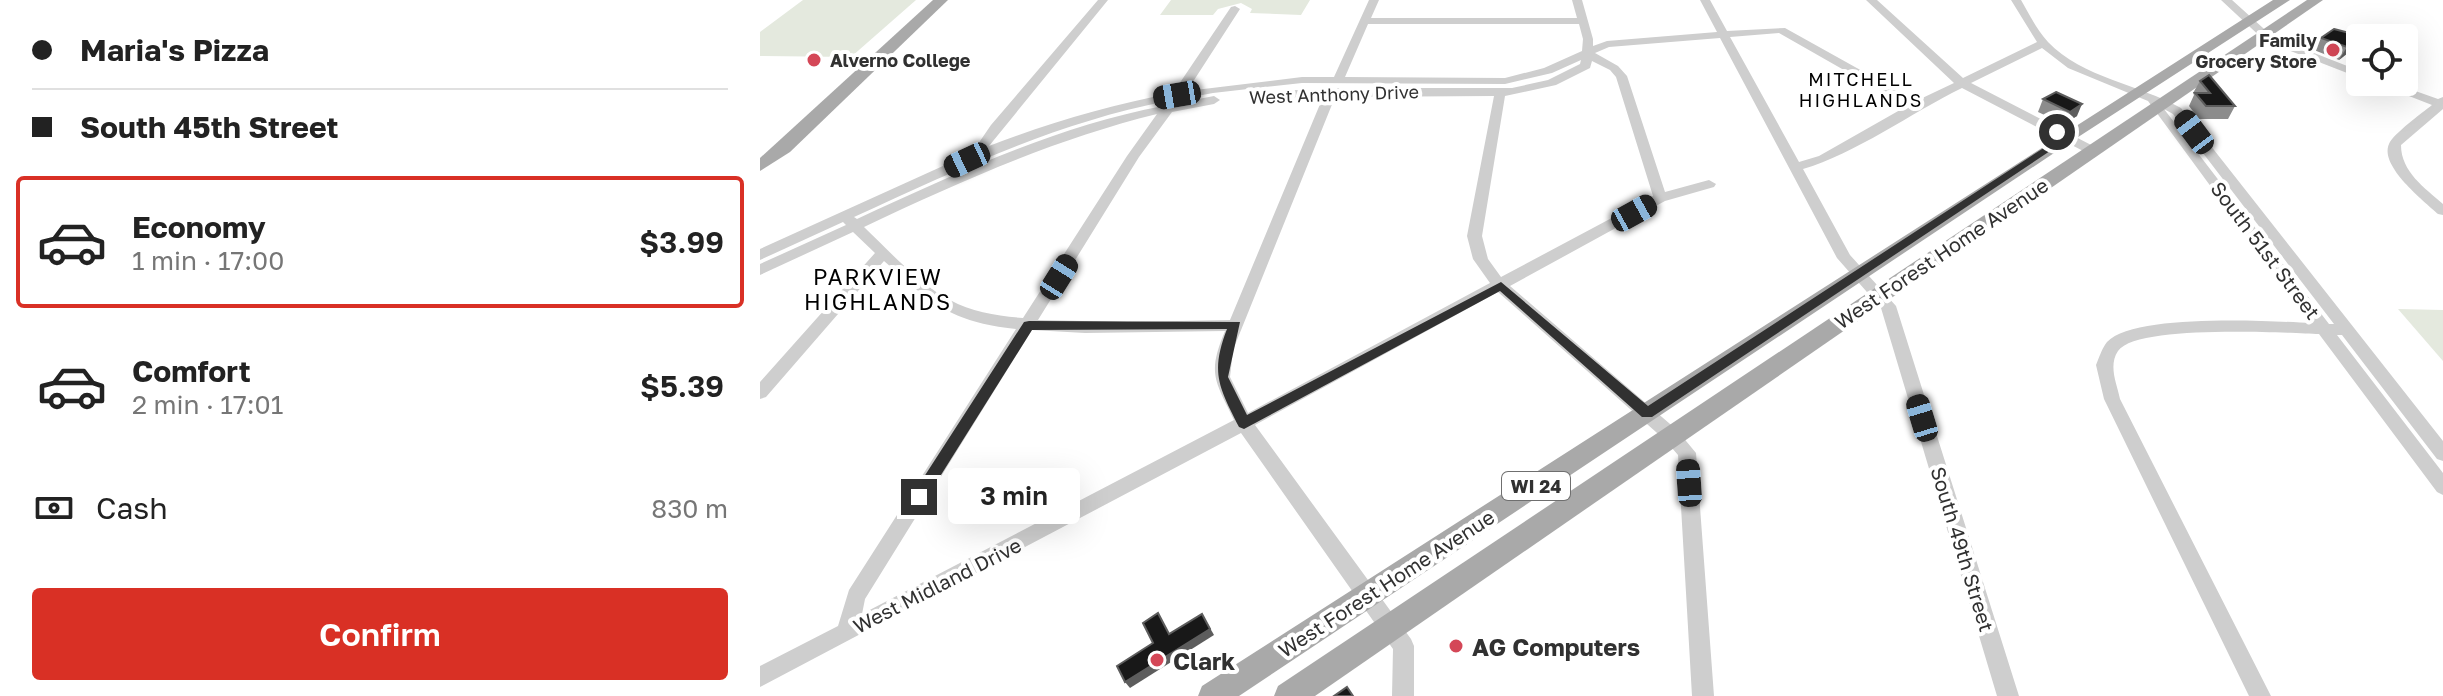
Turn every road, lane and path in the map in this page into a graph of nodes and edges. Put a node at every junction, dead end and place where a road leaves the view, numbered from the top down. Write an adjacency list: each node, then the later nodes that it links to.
1 (941, 0): 20 (main road)
2 (955, 0): 20 (main road)
3 (1103, 0): 35 (street)
4 (1374, 0): 13 (street)
5 (1577, 0): 14 (street)
6 (1705, 0): 16 (street, South 49th Street)
7 (1871, 0): 22 (street)
8 (2016, 0): 18 (street)
9 (2226, 0): 15 (street)
10 (2283, 0): 15 (main road, West Forest Home Avenue / WI 24)
11 (2316, 0): 17 (main road, West Forest Home Avenue / WI 24)
12 (1235, 9): 26 (street)
13 (1365, 21): 14 (street); 23 (street)
14 (1583, 21): 19 (street)
15 (2247, 22): 17 (street); 24 (main road, West Forest Home Avenue / WI 24)
16 (1721, 34): 19 (street, West Anthony Drive); 30 (street, West Anthony Drive); 37 (street, South 49th Street)
17 (2263, 36): 21 (street); 29 (main road, West Forest Home Avenue / WI 24)
18 (2043, 43): 22 (street); 24 (street)
19 (1586, 53): 23 (street, West Anthony Drive); 25 (street, West Anthony Drive); 40 (street)
20 (872, 67): 33 (main road)
21 (2346, 69)
22 (1961, 83): 30 (street); 32 (street)
23 (1335, 86): 25 (street, West Anthony Drive); 26 (street, West Anthony Drive); 31 (street, West Anthony Drive); 50 (street)
24 (2139, 90): 29 (street, South 51st Street); 32 (main road, West Forest Home Avenue / WI 24)
25 (1500, 93): 47 (street)
26 (1177, 95): 31 (street); 35 (street, West Anthony Drive)
27 (2418, 95): 28 (street)
28 (2442, 103): 41 (street)
29 (2160, 104): 34 (main road, West Forest Home Avenue / WI 24); 51 (street, South 51st Street); 52 (street, South 51st Street)
30 (1916, 106): 37 (street)
31 (1167, 109): 42 (street, West Anthony Drive); 49 (street)
32 (2066, 137): 34 (street); 46 (main road, West Forest Home Avenue / WI 24)
33 (784, 148): 36 (main road); 38 (main road)
34 (2093, 151): 48 (main road, West Forest Home Avenue / WI 24)
35 (983, 153): 42 (street, West Anthony Drive)
36 (760, 166)
37 (1795, 167): 46 (street, South 49th Street)
38 (760, 175)
39 (1709, 184): 40 (street, West Midland Drive)
40 (1660, 198): 47 (street, West Midland Drive)
41 (2443, 211)
42 (850, 222): 43 (street); 44 (street, West Anthony Drive); 45 (street, West Anthony Drive)
43 (883, 253): 49 (street); 53 (street)
44 (760, 255)
45 (760, 270)
46 (1859, 274): 48 (street, South 49th Street); 55 (main road, West Forest Home Avenue / WI 24)
47 (1501, 286): 54 (street, West Midland Drive); 55 (street)
48 (1880, 294): 55 (main road, West Forest Home Avenue / WI 24); 65 (street, South 49th Street)
49 (1029, 325): 50 (street); 59 (street)
50 (1235, 325): 54 (street)
51 (2325, 329): 52 (street); 57 (street, South 51st Street); 66 (street)
52 (2347, 330): 56 (street, South 51st Street)
53 (760, 393)
54 (1244, 423): 58 (street); 59 (street, West Midland Drive)
55 (1659, 424): 58 (main road, West Forest Home Avenue / WI 24); 58 (main road, West Forest Home Avenue / WI 24); 64 (street)
56 (2443, 454)
57 (2443, 487)
58 (1378, 611): 61 (main road, West Forest Home Avenue / WI 24); 62 (main road, West Forest Home Avenue / WI 24); 63 (street)
59 (847, 632): 60 (street, West Midland Drive)
60 (760, 677)
61 (1213, 696)
62 (1289, 696)
63 (1403, 696)
64 (1703, 696)
65 (2008, 696)
66 (2260, 696)

